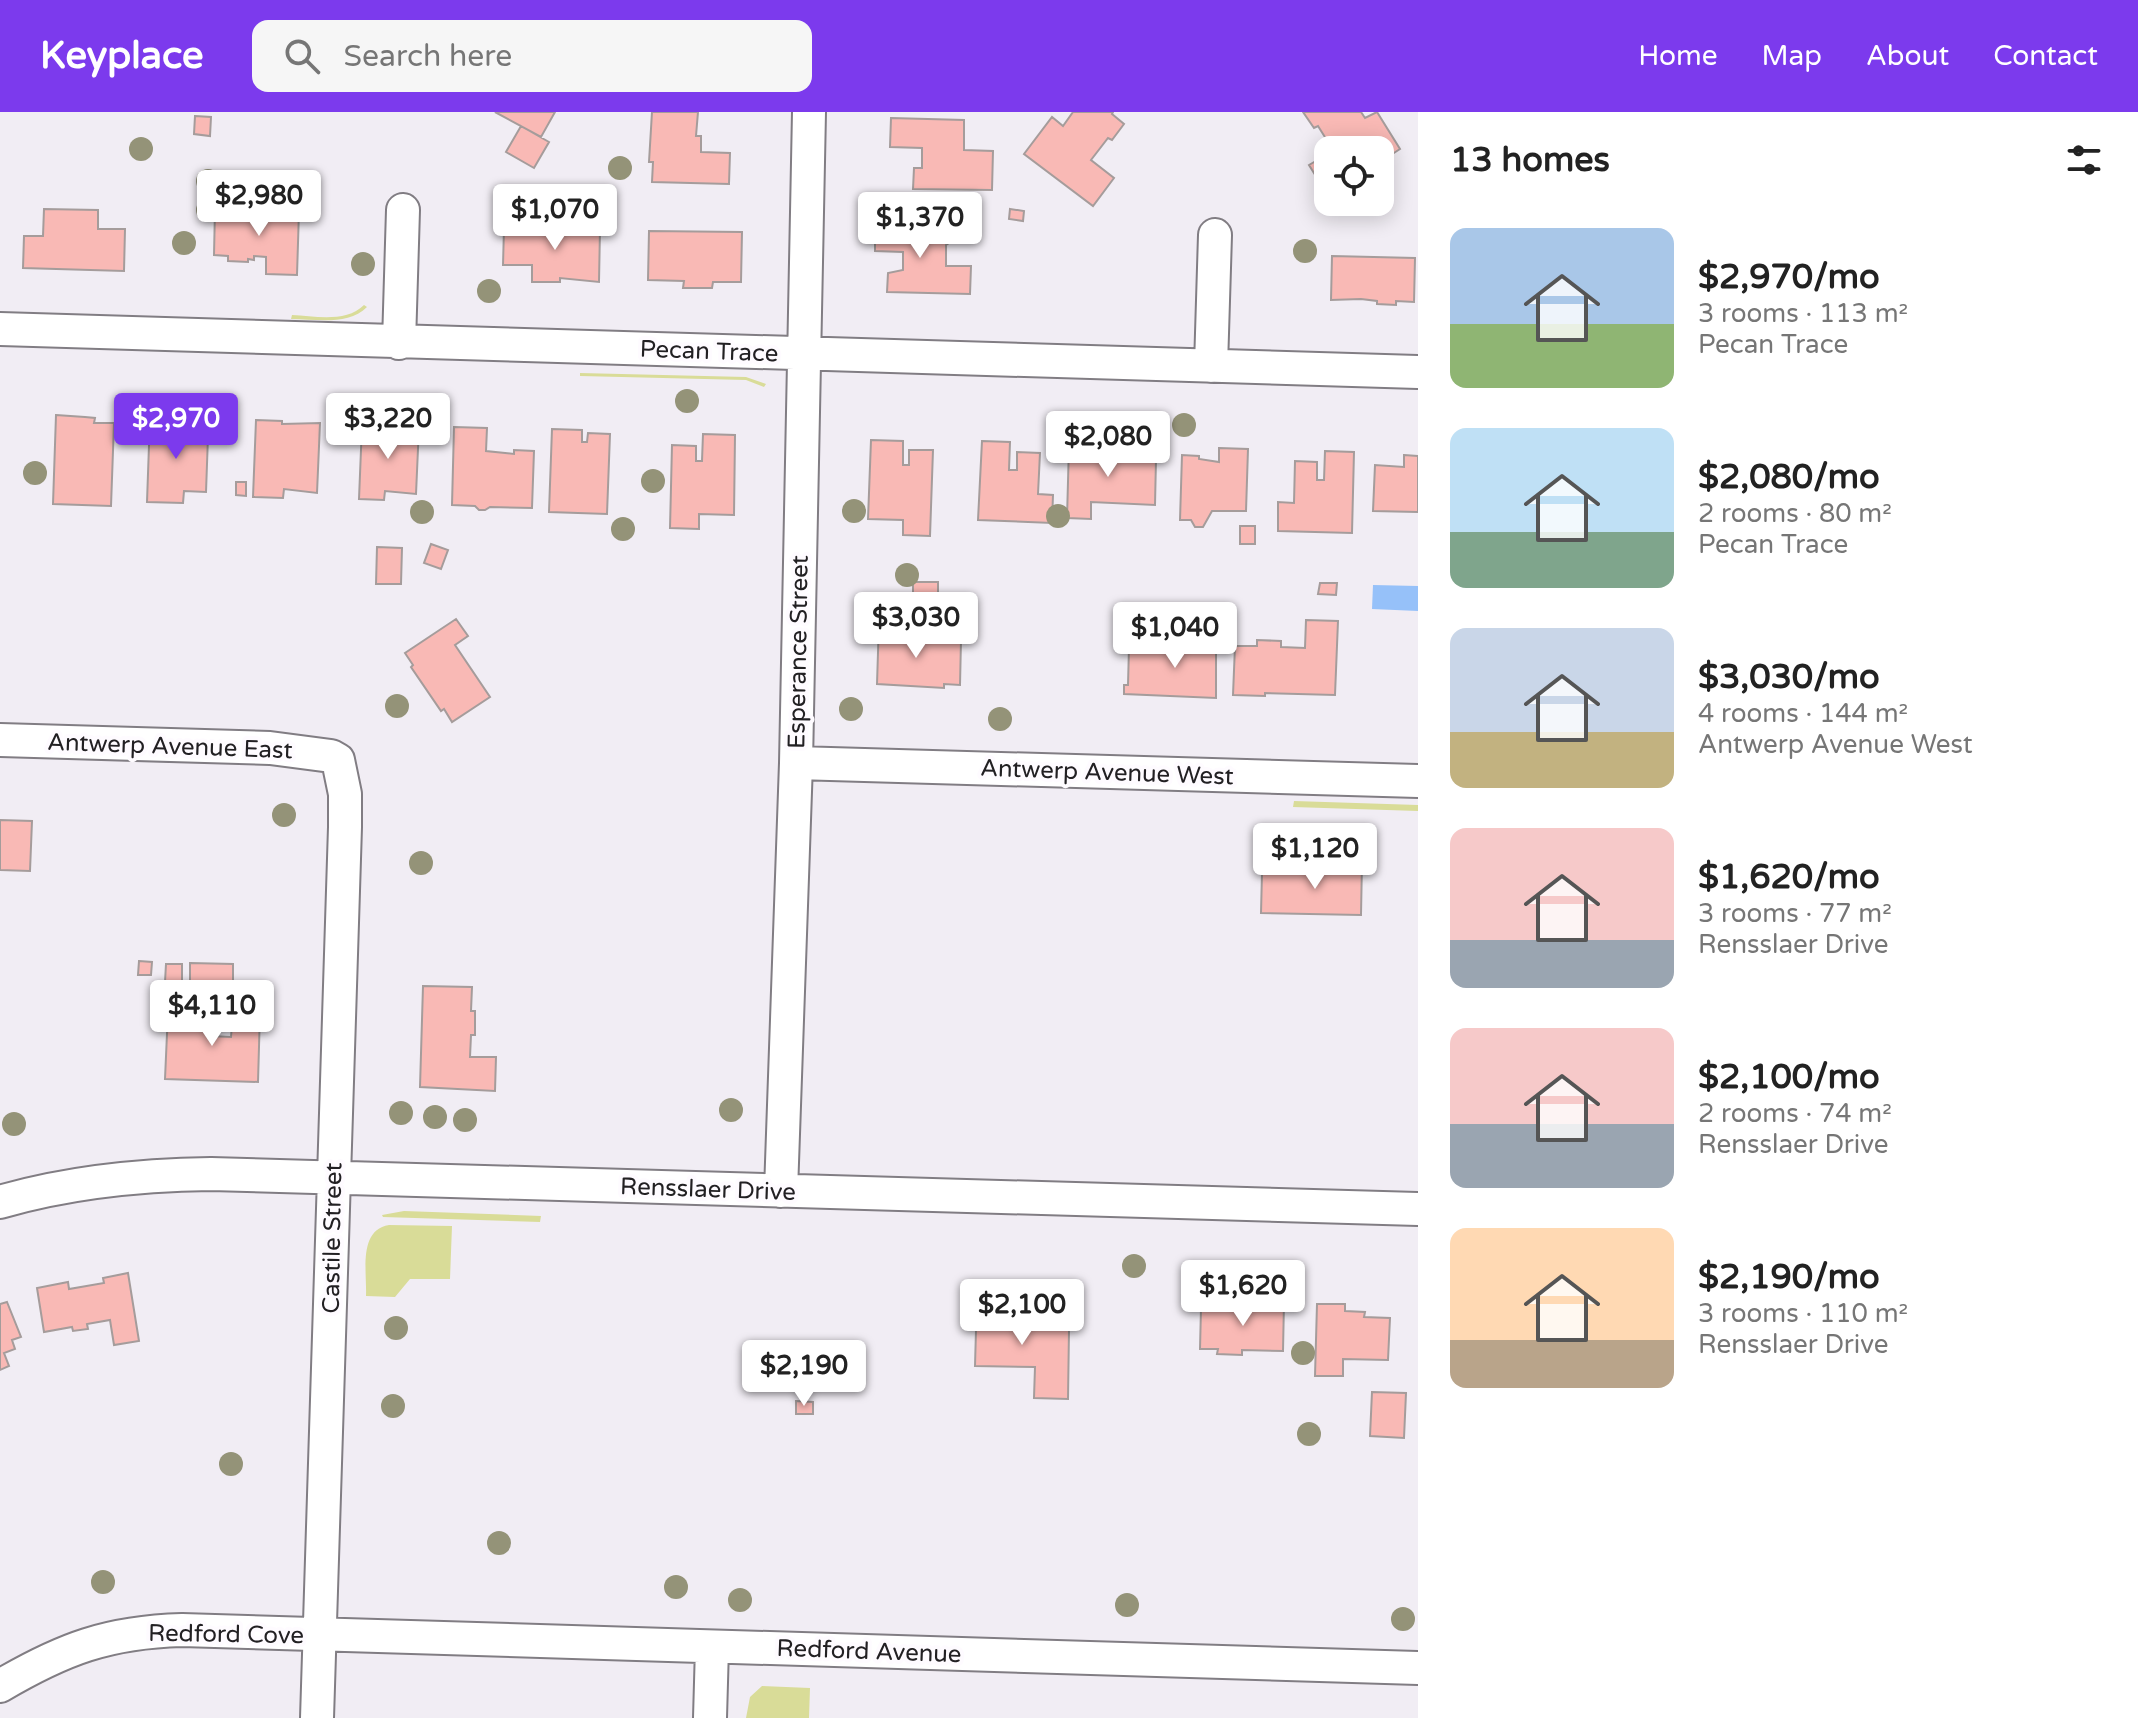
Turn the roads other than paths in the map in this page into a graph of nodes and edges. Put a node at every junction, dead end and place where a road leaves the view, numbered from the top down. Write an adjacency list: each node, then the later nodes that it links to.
1 (809, 112): 6 (street, Esperance Street)
2 (403, 210): 5 (street)
3 (1215, 235): 7 (street)
4 (0, 329): 5 (street, Pecan Trace)
5 (399, 343): 6 (street, Pecan Trace)
6 (804, 354): 7 (street, Pecan Trace); 11 (street, Esperance Street)
7 (1211, 366): 8 (street, Pecan Trace)
8 (1418, 372)
9 (0, 740): 10 (street, Antwerp Avenue East)
10 (338, 760): 13 (street, Castile Street)
11 (796, 763): 12 (street, Antwerp Avenue West); 14 (street, Esperance Street)
12 (1418, 781)
13 (334, 1176): 14 (street, Rensslaer Drive); 15 (street, Rensslaer Drive); 17 (street, Castile Street)
14 (781, 1191): 16 (street, Rensslaer Drive)
15 (0, 1202)
16 (1418, 1209)
17 (320, 1635): 18 (street, Redford Avenue); 20 (street, Redford Cove); 21 (street, Castile Street)
18 (712, 1647): 19 (street, Redford Avenue); 22 (street)
19 (1418, 1668)
20 (0, 1686)
21 (317, 1718)
22 (710, 1718)

